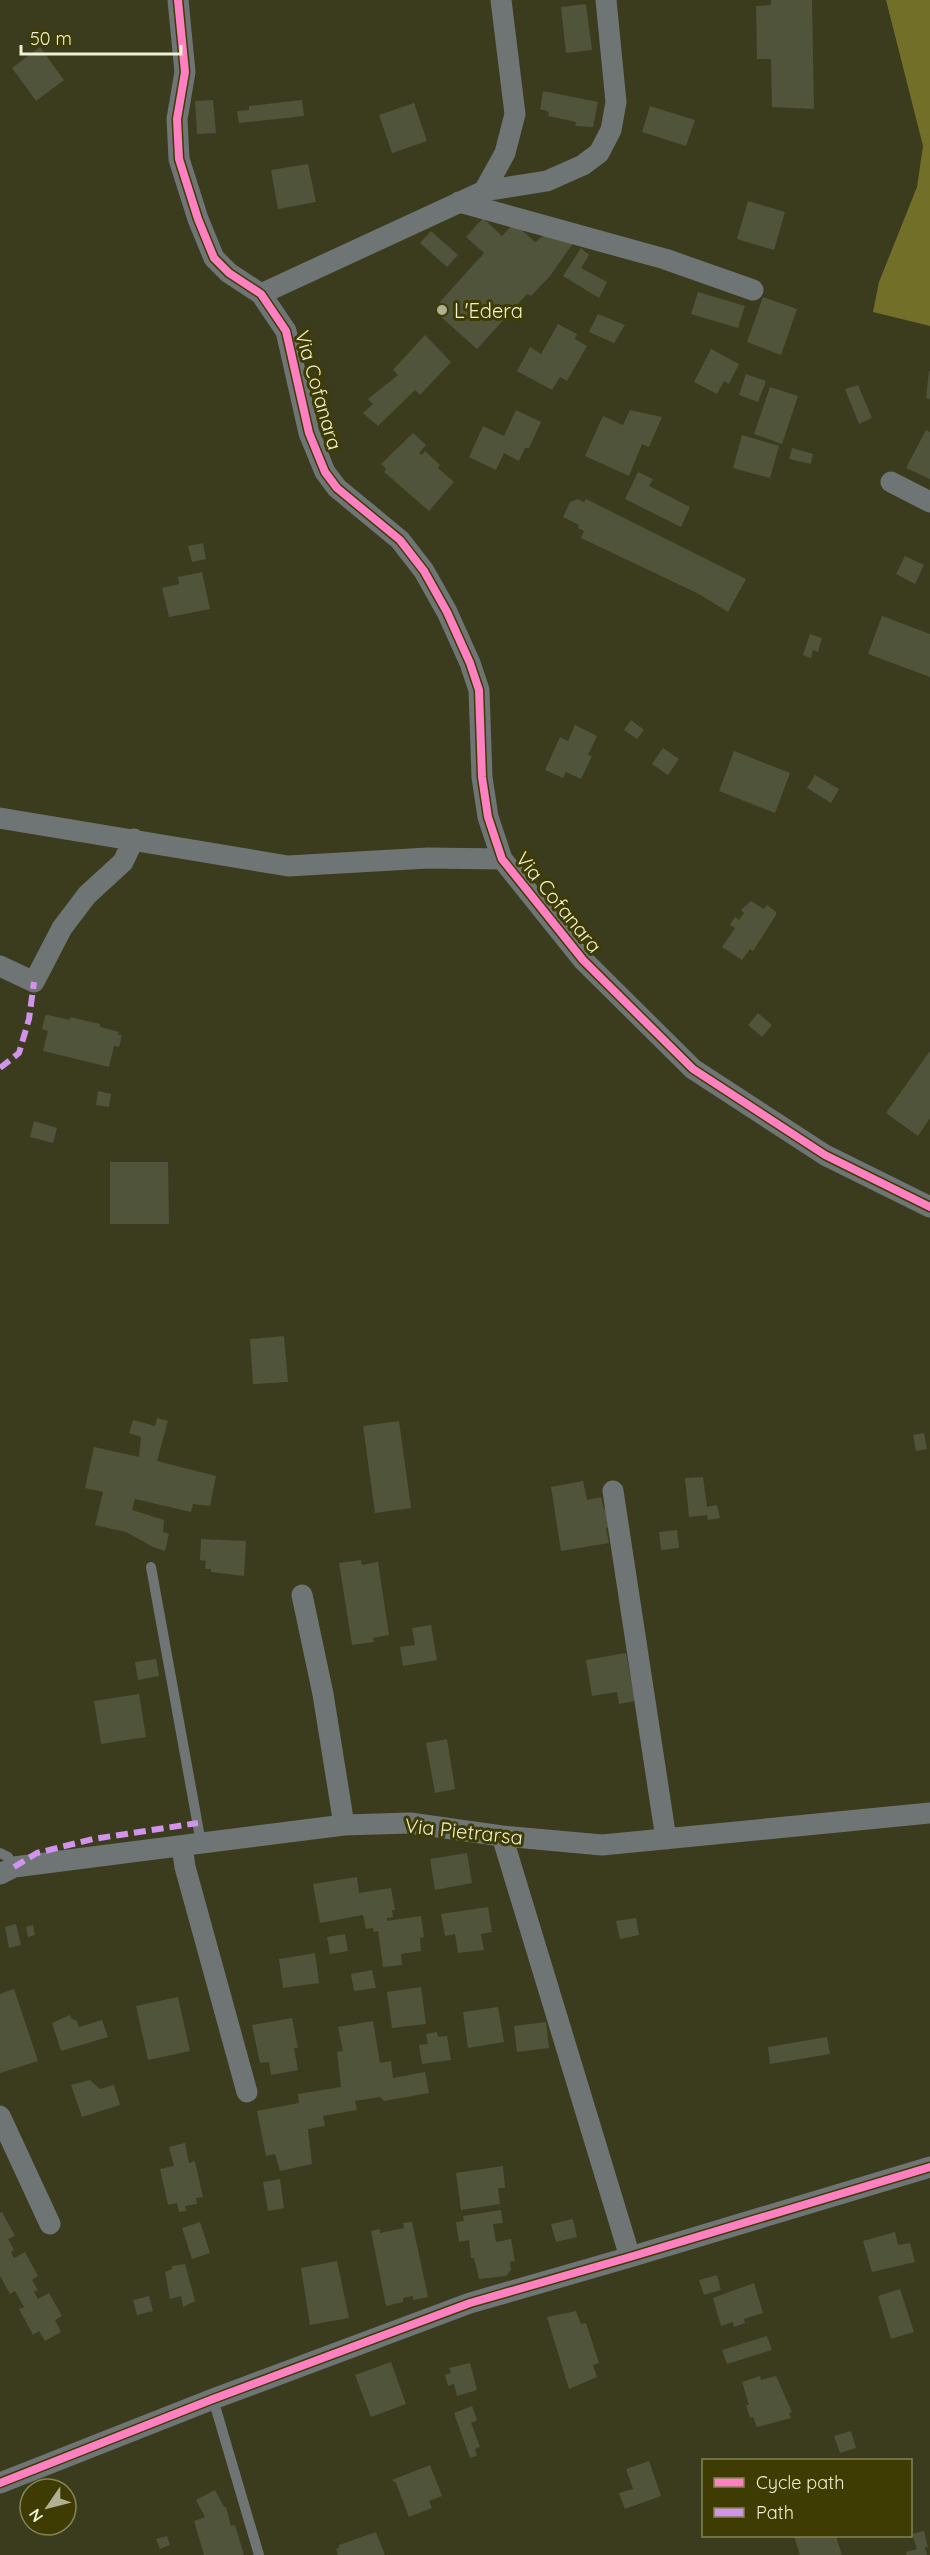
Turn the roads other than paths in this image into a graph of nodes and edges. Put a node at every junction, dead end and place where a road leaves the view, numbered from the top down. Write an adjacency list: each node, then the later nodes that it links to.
1 (178, 0): 7 (street, Via Cofanara)
2 (501, 0): 4 (street)
3 (606, 0): 4 (street)
4 (484, 191): 5 (street)
5 (459, 202): 6 (street); 7 (street)
6 (753, 290)
7 (261, 294): 12 (street, Via Cofanara)
8 (891, 482): 9 (street)
9 (930, 502)
10 (0, 818): 11 (street, Via Cofanara)
11 (134, 839): 12 (street, Via Cofanara); 13 (street)
12 (502, 859): 14 (street, Via Cofanara)
13 (0, 966)
14 (930, 1207)
15 (613, 1491): 21 (street)
16 (151, 1567): 22 (lane)
17 (302, 1595): 19 (street)
18 (930, 1813): 21 (street, Via Pietrarsa)
19 (344, 1825): 20 (street, Via Pietrarsa); 22 (street, Via Pietrarsa)
20 (502, 1836): 21 (street, Via Pietrarsa); 28 (street)
21 (666, 1839)
22 (191, 1845): 23 (street, Via Pietrarsa); 24 (street)
23 (5, 1865)
24 (247, 2092)
25 (0, 2116): 27 (street)
26 (930, 2167): 28 (street)
27 (51, 2224)
28 (630, 2257): 29 (street)
29 (213, 2399): 30 (street); 31 (lane)
30 (0, 2483)
31 (259, 2555)

